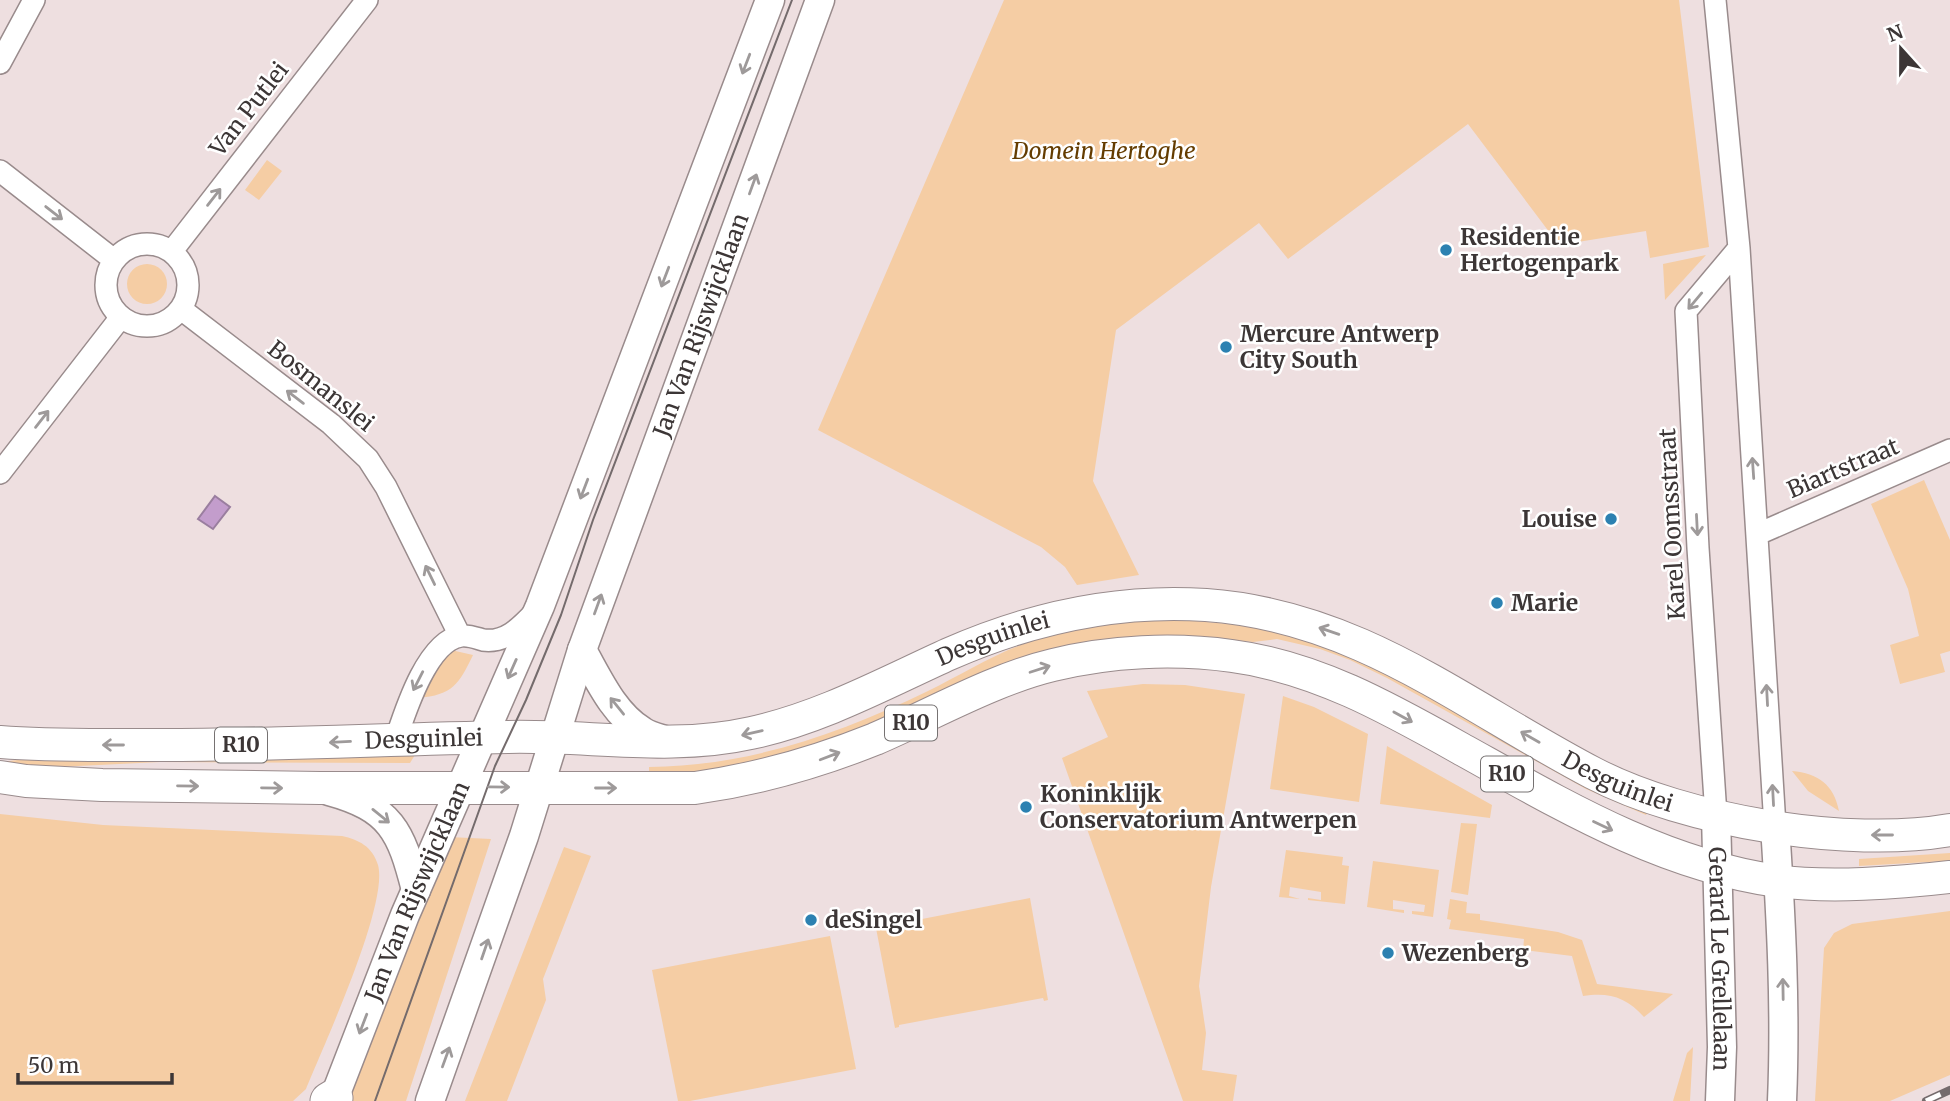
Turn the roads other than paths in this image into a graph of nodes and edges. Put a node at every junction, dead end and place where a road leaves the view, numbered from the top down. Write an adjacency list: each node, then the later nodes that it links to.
1 (34, 0): 6 (street)
2 (368, 0): 9 (street, Van Putlei, one-way to 2)
3 (770, 0): 16 (main road, Jan Van Rijswijcklaan, one-way to 16)
4 (820, 0): 18 (main road, Jan Van Rijswijcklaan, one-way to 4)
5 (1716, 1): 8 (street)
6 (0, 63)
7 (0, 171): 10 (street, one-way to 10)
8 (1739, 248): 15 (street, one-way to 8); 28 (street, Karel Oomsstraat, one-way to 28)
9 (172, 251): 10 (street); 11 (street)
10 (114, 260): 12 (street)
11 (181, 309): 12 (street); 17 (street, Bosmanslei, one-way to 11)
12 (121, 317): 14 (street, one-way to 12)
13 (1950, 450): 15 (street, Biartstraat)
14 (0, 473)
15 (1758, 534): 29 (street, one-way to 15)
16 (540, 606): 17 (street, Jan Van Rijswijcklaan); 21 (main road, Jan Van Rijswijcklaan, one-way to 21)
17 (460, 636): 20 (street, one-way to 20)
18 (582, 650): 19 (main road, Jan Van Rijswijcklaan); 23 (main road, one-way to 18)
19 (554, 738): 21 (main road, Desguinlei / R10); 23 (main road, Desguinlei / R10); 27 (main road, Jan Van Rijswijcklaan)
20 (396, 739): 21 (main road, Desguinlei / R10); 22 (main road, Desguinlei / R10, one-way to 22)
21 (482, 739): 26 (main road, Jan Van Rijswijcklaan)
22 (0, 742)
23 (670, 742): 28 (main road, Desguinlei / R10, one-way to 23)
24 (0, 777): 25 (main road, Desguinlei / R10, one-way to 25)
25 (320, 788): 26 (main road, Desguinlei / R10); 34 (main road, Desguinlei, one-way to 34)
26 (460, 788): 27 (main road, Desguinlei / R10, one-way to 27); 34 (main road, Jan Van Rijswijcklaan)
27 (538, 788): 31 (main road, Desguinlei / R10, one-way to 31); 36 (main road, Jan Van Rijswijcklaan, one-way to 27)
28 (1716, 815): 29 (main road, Desguinlei / R10); 31 (main road, Gerard Le Grellelaan)
29 (1775, 826): 30 (main road, Desguinlei / R10, one-way to 29); 33 (main road)
30 (1950, 830)
31 (1718, 869): 33 (main road, Desguinlei / R10); 37 (main road, Gerard Le Grellelaan)
32 (1950, 877): 33 (main road, Desguinlei / R10)
33 (1779, 881): 38 (main road, one-way to 33)
34 (416, 890): 35 (main road, Jan Van Rijswijcklaan, one-way to 35)
35 (332, 1100)
36 (429, 1101)
37 (1720, 1101)
38 (1782, 1101)

